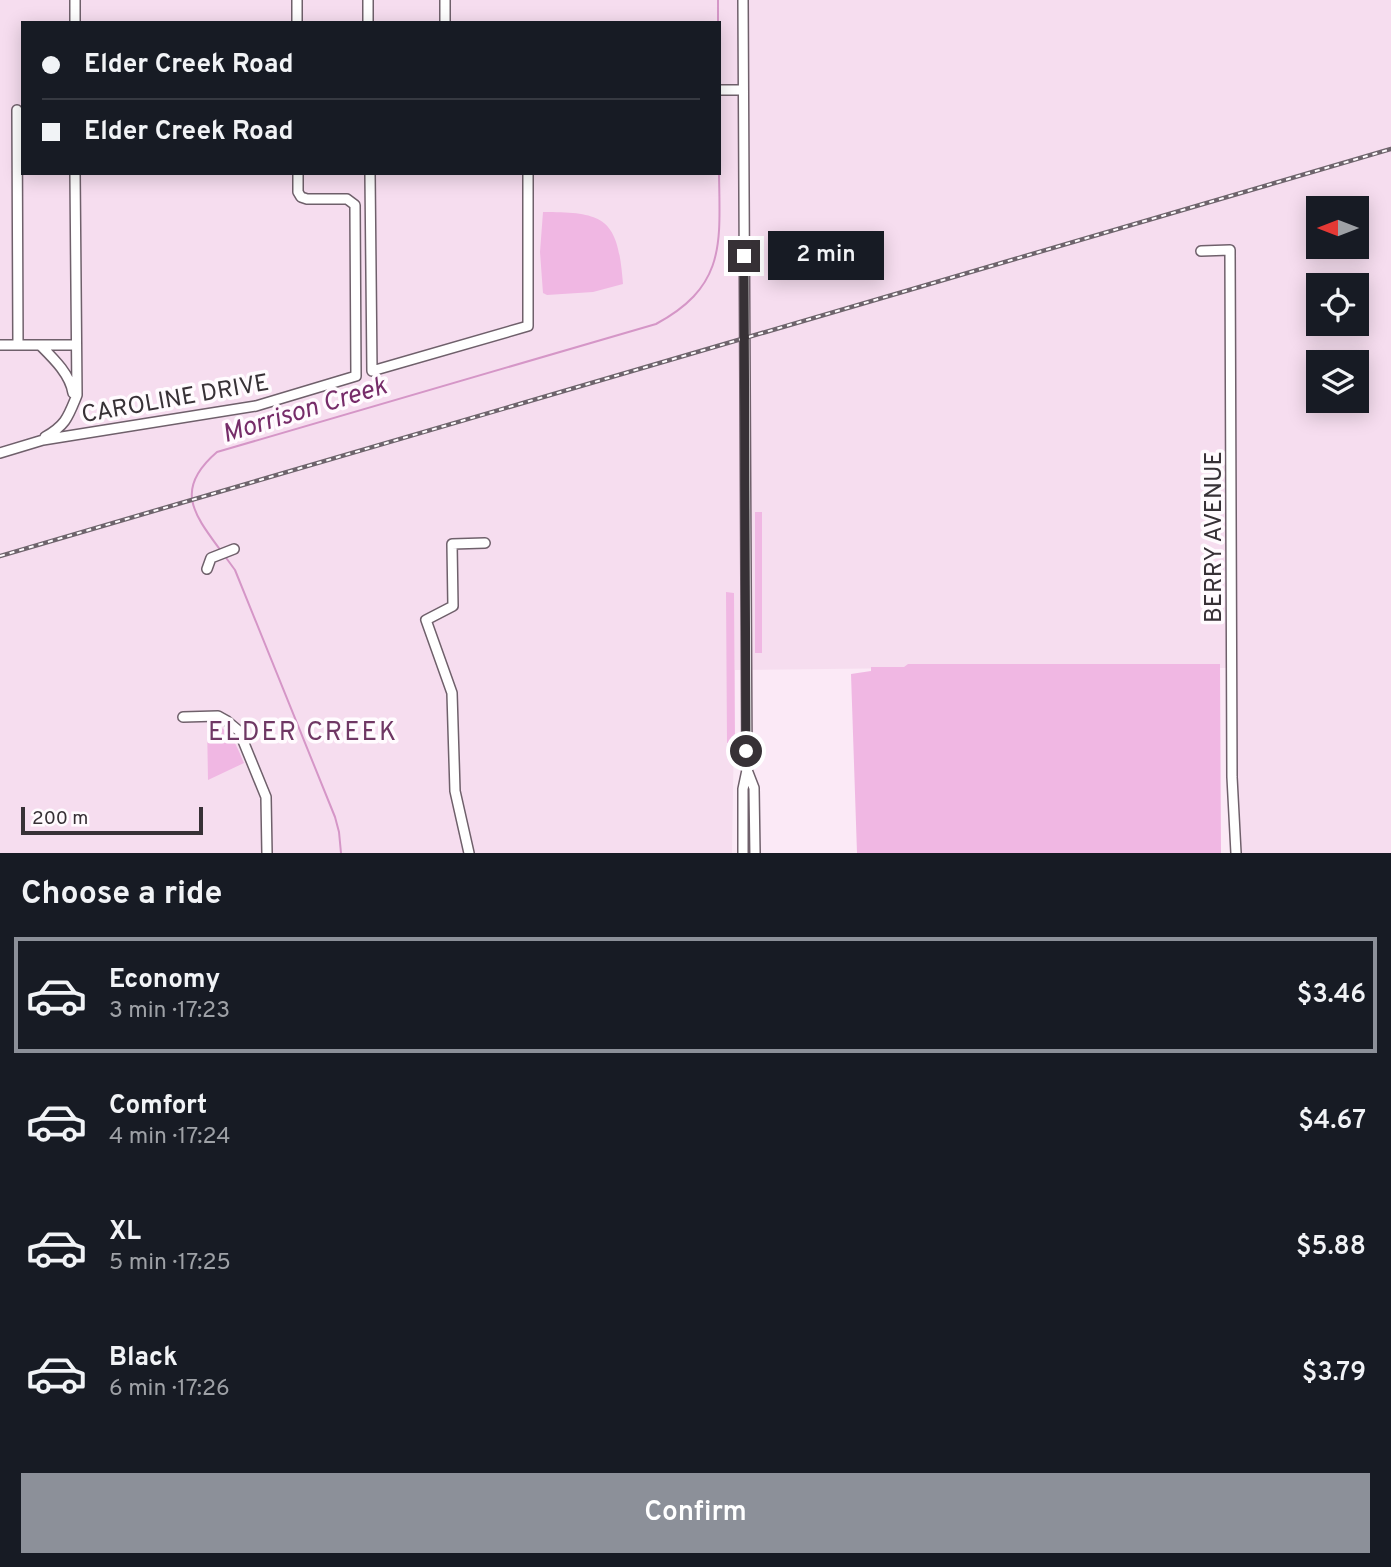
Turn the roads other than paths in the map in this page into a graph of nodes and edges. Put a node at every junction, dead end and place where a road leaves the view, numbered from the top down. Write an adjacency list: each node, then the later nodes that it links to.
1 (75, 0): 6 (street)
2 (297, 0): 7 (street)
3 (368, 0): 8 (street)
4 (445, 0): 9 (street)
5 (743, 0): 11 (street)
6 (75, 21)
7 (297, 21)
8 (368, 21)
9 (445, 21)
10 (724, 90): 11 (street)
11 (743, 90): 29 (street)
12 (17, 110): 19 (street)
13 (75, 175): 21 (street)
14 (298, 175): 23 (street, CAROLINE DRIVE)
15 (370, 175): 16 (street)
16 (528, 175)
17 (1201, 251): 34 (street, BERRY AVENUE)
18 (0, 345): 19 (street)
19 (18, 345): 20 (street)
20 (40, 345): 21 (street); 22 (street)
21 (75, 345): 22 (street)
22 (73, 403): 23 (street)
23 (38, 442): 24 (street, CAROLINE DRIVE)
24 (0, 453)
25 (485, 543): 31 (street)
26 (234, 550): 27 (street)
27 (207, 569)
28 (183, 717): 30 (street)
29 (747, 771): 32 (street); 33 (street)
30 (267, 853)
31 (469, 853)
32 (743, 853)
33 (755, 853)
34 (1236, 853)

